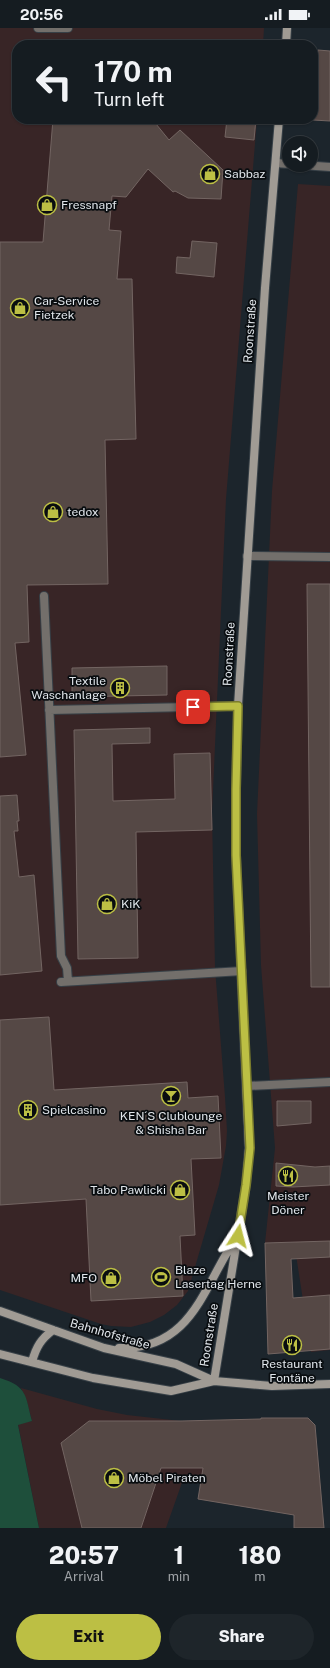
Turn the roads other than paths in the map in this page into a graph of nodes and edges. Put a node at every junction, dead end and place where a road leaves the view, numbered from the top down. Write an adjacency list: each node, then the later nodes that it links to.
1 (38, 28): 2 (lane)
2 (68, 28)
3 (287, 28): 4 (street)
4 (286, 40)
5 (280, 124): 6 (street, Roonstraße)
6 (276, 163): 7 (lane); 10 (street, Roonstraße)
7 (282, 163)
8 (318, 166): 9 (lane)
9 (330, 167)
10 (247, 556): 11 (lane); 13 (street, Roonstraße)
11 (330, 556)
12 (44, 596): 14 (lane)
13 (238, 706): 14 (lane); 15 (street, Roonstraße)
14 (49, 710): 15 (lane)
15 (242, 971): 17 (street, Roonstraße)
16 (330, 1082): 17 (lane)
17 (247, 1086): 18 (street, Roonstraße)
18 (238, 1236): 21 (street); 24 (street, Roonstraße)
19 (0, 1311): 20 (street, Bahnhofstraße)
20 (54, 1330): 21 (street, Bahnhofstraße); 23 (street)
21 (104, 1348): 24 (street, Bahnhofstraße)
22 (0, 1354): 23 (street, Bahnhofstraße)
23 (32, 1362): 24 (street, Bahnhofstraße)
24 (214, 1382): 25 (street, Bahnhofstraße)
25 (330, 1384)

